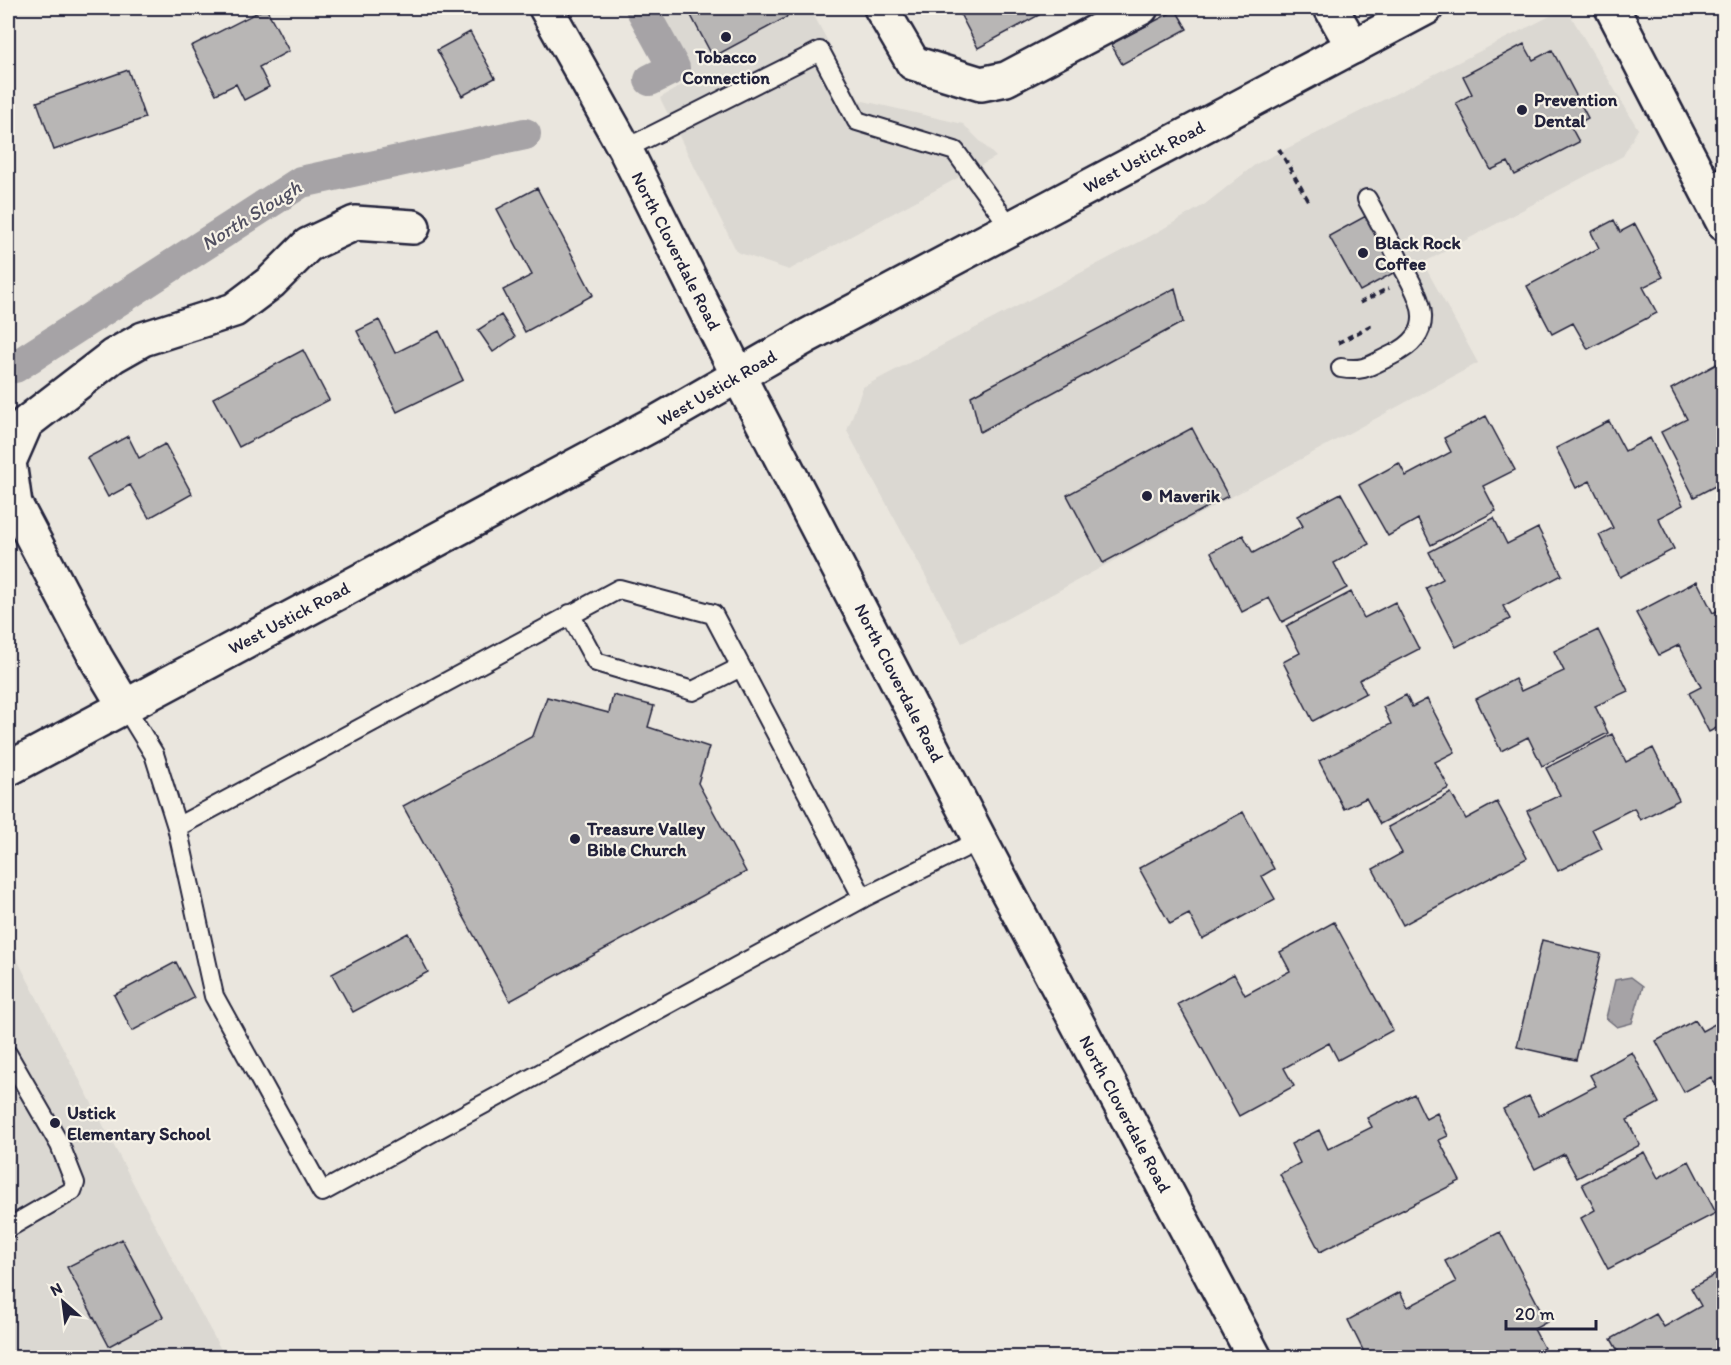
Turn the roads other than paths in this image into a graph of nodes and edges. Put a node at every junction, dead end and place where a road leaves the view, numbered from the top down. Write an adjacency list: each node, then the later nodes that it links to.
1 (546, 8): 8 (main road, North Cloverdale Road)
2 (881, 8): 3 (main road)
3 (1141, 8)
4 (1331, 8): 7 (main road)
5 (1426, 8): 7 (main road, West Ustick Road)
6 (1612, 8): 9 (main road)
7 (1353, 46): 13 (main road, West Ustick Road)
8 (625, 149): 13 (lane); 15 (main road, North Cloverdale Road)
9 (1714, 180): 11 (main road)
10 (1367, 199): 14 (lane)
11 (1724, 224)
12 (413, 226): 18 (main road)
13 (1011, 228): 15 (main road, West Ustick Road)
14 (1341, 368)
15 (739, 377): 18 (main road, West Ustick Road); 21 (main road, North Cloverdale Road)
16 (570, 614): 17 (lane); 17 (lane); 20 (lane)
17 (741, 667): 22 (lane)
18 (124, 705): 19 (main road, West Ustick Road); 20 (lane)
19 (8, 769)
20 (177, 826): 22 (lane)
21 (980, 840): 22 (lane); 25 (main road, North Cloverdale Road)
22 (863, 898)
23 (8, 1055): 24 (lane)
24 (9, 1224)
25 (1255, 1358)

